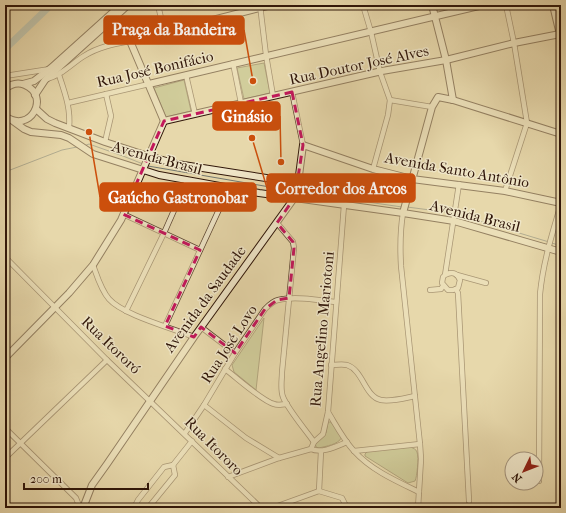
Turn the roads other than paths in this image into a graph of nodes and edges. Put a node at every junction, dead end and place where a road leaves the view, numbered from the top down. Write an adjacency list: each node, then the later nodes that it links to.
1 (121, 5): 20 (main road)
2 (128, 5): 25 (main road)
3 (158, 5): 12 (street)
4 (271, 5): 10 (main road)
5 (363, 5): 13 (street)
6 (432, 5): 11 (main road)
7 (482, 5): 11 (main road, Rua José Bonifácio)
8 (506, 5): 16 (street)
9 (553, 5): 14 (main road)
10 (260, 6): 12 (main road); 17 (street)
11 (435, 17): 13 (main road, Rua José Bonifácio); 18 (main road)
12 (164, 32): 15 (main road)
13 (371, 32): 17 (main road, Rua José Bonifácio); 21 (street)
14 (560, 37): 16 (main road, Rua Doutor José Alves)
15 (130, 41): 22 (street); 27 (main road)
16 (514, 43): 18 (main road, Rua Doutor José Alves); 42 (street)
17 (266, 55): 19 (main road, Rua José Bonifácio); 32 (street)
18 (446, 60): 21 (main road, Rua Doutor José Alves); 34 (main road)
19 (233, 63): 23 (main road, Rua José Bonifácio); 36 (street)
20 (51, 68): 24 (street); 26 (main road)
21 (380, 72): 29 (main road, Rua Doutor José Alves); 33 (street)
22 (59, 75): 25 (street); 35 (street)
23 (186, 75): 27 (main road, Rua José Bonifácio); 39 (street)
24 (5, 76)
25 (45, 80): 30 (main road)
26 (23, 84): 28 (main road); 30 (main road)
27 (149, 84): 31 (street, Rua José Bonifácio); 41 (main road)
28 (5, 88)
29 (292, 92): 32 (main road, Rua Doutor José Alves); 46 (street, Avenida da Saudade)
30 (35, 94): 38 (main road)
31 (106, 94): 35 (street, Rua José Bonifácio); 45 (street)
32 (273, 96): 36 (main road, Rua Doutor José Alves)
33 (390, 100): 37 (street); 49 (street)
34 (453, 100): 37 (main road); 42 (main road)
35 (68, 103): 43 (street)
36 (241, 103): 39 (main road, Rua Doutor José Alves)
37 (432, 107): 50 (main road)
38 (36, 109): 40 (main road); 43 (main road, Avenida Brasil)
39 (194, 114): 41 (main road, Rua Doutor José Alves)
40 (8, 119): 48 (main road, Avenida Brasil)
41 (164, 120): 47 (main road)
42 (526, 123): 44 (main road); 55 (street)
43 (69, 128): 45 (main road, Avenida Brasil)
44 (561, 134)
45 (105, 142): 47 (main road, Avenida Brasil)
46 (303, 145): 49 (main road, Avenida Santo Antônio); 54 (main road, Avenida da Saudade)
47 (148, 158): 48 (main road); 54 (main road, Avenida Brasil)
48 (143, 169): 51 (main road, Avenida Brasil); 59 (main road)
49 (374, 169): 50 (main road, Avenida Santo Antônio)
50 (412, 179): 52 (main road, Avenida Santo Antônio); 58 (main road)
51 (187, 181): 53 (main road, Avenida Brasil); 62 (street)
52 (459, 184): 55 (main road, Avenida Santo Antônio); 60 (street)
53 (229, 188): 54 (main road, Avenida Brasil); 64 (street)
54 (296, 190): 57 (main road, Avenida Brasil); 61 (main road, Avenida da Saudade)
55 (505, 191): 56 (main road, Avenida Santo Antônio)
56 (561, 203): 63 (street)
57 (344, 205): 58 (main road, Avenida Brasil); 75 (street, Rua Angelino Mariotoni)
58 (404, 211): 60 (main road, Avenida Brasil); 86 (street)
59 (124, 214): 62 (street); 67 (main road)
60 (454, 219): 63 (main road, Avenida Brasil); 68 (street)
61 (276, 223): 74 (street); 79 (main road, Avenida da Saudade)
62 (164, 233): 64 (street); 77 (street)
63 (548, 246): 65 (main road, Avenida Brasil); 101 (street)
64 (200, 250): 78 (street)
65 (561, 252)
66 (5, 257): 76 (street, Rua Itororó)
67 (93, 265): 76 (main road); 77 (street)
68 (446, 275): 69 (street); 71 (street)
69 (457, 275): 70 (street); 72 (street)
70 (486, 282)
71 (443, 286): 72 (street); 73 (street)
72 (456, 289): 108 (street)
73 (430, 290)
74 (289, 298): 75 (street, Rua José Lovo); 81 (street, Rua José Lovo); 88 (street)
75 (336, 302): 84 (street, Rua Angelino Mariotoni)
76 (56, 307): 82 (main road); 83 (street, Rua Itororó)
77 (126, 311): 78 (street)
78 (165, 326): 80 (street)
79 (201, 327): 80 (main road, Avenida da Saudade); 81 (street)
80 (194, 336): 87 (main road, Avenida da Saudade)
81 (235, 353): 85 (street, Rua José Lovo)
82 (5, 358)
83 (107, 360): 87 (street, Rua Itororó); 96 (street)
84 (331, 365): 86 (street); 90 (street, Rua Angelino Mariotoni)
85 (225, 369): 88 (street); 89 (street, Rua José Lovo)
86 (415, 396): 97 (street)
87 (150, 400): 92 (street, Rua Itororo); 110 (main road, Avenida da Saudade)
88 (287, 404): 94 (street)
89 (204, 405): 92 (street, Rua José Lovo); 103 (street)
90 (328, 412): 94 (street, Rua Angelino Mariotoni); 95 (street)
91 (5, 428): 96 (street)
92 (185, 433): 93 (street, Rua Itororo)
93 (192, 441): 104 (street); 105 (street, Rua Itororo)
94 (314, 442): 98 (street, Rua Angelino Mariotoni)
95 (347, 442): 99 (street); 100 (street)
96 (20, 443): 102 (street); 109 (street)
97 (420, 444): 100 (street); 107 (street)
98 (312, 449): 99 (street); 103 (street)
99 (321, 451): 106 (street)
100 (354, 451): 107 (street)
101 (539, 451)
102 (5, 458)
103 (279, 458): 105 (street)
104 (173, 465): 111 (street); 112 (street)
105 (228, 477): 113 (street, Rua Itororo)
106 (319, 491): 114 (street); 115 (street)
107 (419, 492): 116 (street)
108 (469, 501)
109 (76, 508)
110 (83, 508)
111 (135, 508)
112 (148, 508)
113 (261, 508)
114 (272, 508)
115 (347, 508)
116 (418, 508)

